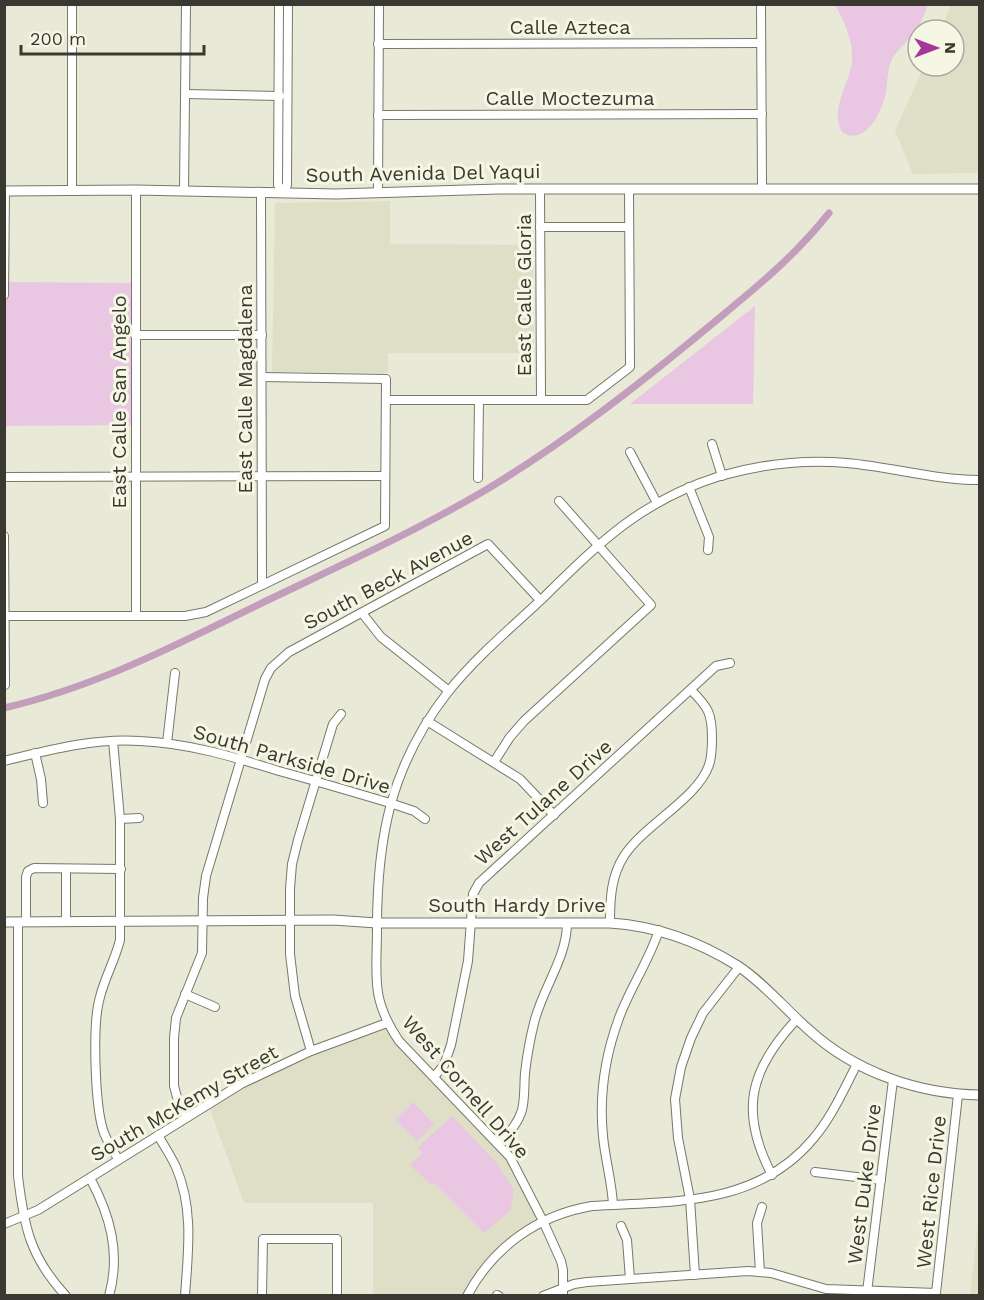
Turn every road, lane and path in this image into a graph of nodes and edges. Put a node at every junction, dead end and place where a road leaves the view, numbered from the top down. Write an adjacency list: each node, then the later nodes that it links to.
1 (72, 4): 18 (street)
2 (186, 4): 9 (street)
3 (279, 4): 10 (street)
4 (288, 4): 11 (street)
5 (379, 4): 8 (street)
6 (761, 4): 7 (street)
7 (761, 43): 8 (street, Calle Azteca); 12 (street)
8 (378, 44): 13 (street)
9 (186, 94): 10 (street); 20 (street)
10 (278, 96): 11 (street); 24 (street)
11 (288, 96): 24 (street)
12 (762, 114): 13 (street, Calle Moctezuma); 16 (street)
13 (378, 115): 23 (street)
14 (540, 189): 15 (street, South Avenida Del Yaqui); 23 (street, South Avenida Del Yaqui); 25 (street, East Calle Gloria)
15 (629, 189): 16 (street, South Avenida Del Yaqui); 26 (street)
16 (762, 189): 17 (street, South Avenida Del Yaqui)
17 (980, 189)
18 (72, 190): 19 (street, South Avenida Del Yaqui); 21 (street, South Avenida Del Yaqui)
19 (136, 190): 20 (street, South Avenida Del Yaqui); 28 (street, East Calle San Angelo)
20 (184, 190): 22 (street, South Avenida Del Yaqui)
21 (5, 191): 27 (street)
22 (261, 192): 24 (street, South Avenida Del Yaqui); 29 (street, East Calle Magdalena)
23 (378, 192): 24 (street, South Avenida Del Yaqui)
24 (284, 193)
25 (540, 227): 26 (street); 33 (street, East Calle Gloria)
26 (629, 227): 33 (street)
27 (4, 295)
28 (135, 335): 29 (street); 36 (street, East Calle San Angelo)
29 (262, 335): 30 (street, East Calle Magdalena)
30 (262, 377): 31 (street); 37 (street, East Calle Magdalena)
31 (386, 400): 32 (street); 38 (street)
32 (479, 400): 33 (street); 41 (street)
33 (541, 400)
34 (712, 444): 39 (street)
35 (630, 452): 45 (street)
36 (135, 475): 37 (street); 40 (street); 52 (street, East Calle San Angelo)
37 (261, 476): 38 (street); 49 (street, East Calle Magdalena)
38 (385, 476): 49 (street)
39 (722, 476): 42 (street); 43 (street)
40 (4, 477)
41 (478, 478)
42 (980, 480)
43 (689, 487): 45 (street); 48 (street)
44 (558, 501): 47 (street)
45 (657, 503): 47 (street)
46 (4, 536): 53 (street)
47 (597, 544): 50 (street, West Cornell Drive); 66 (street)
48 (708, 550)
49 (262, 585): 52 (street)
50 (540, 600): 51 (street, South Beck Avenue); 58 (street, West Cornell Drive)
51 (362, 613): 58 (street); 64 (street, South Beck Avenue)
52 (136, 615): 53 (street)
53 (5, 616): 56 (street)
54 (730, 663): 57 (street, West Tulane Drive)
55 (175, 673): 62 (street)
56 (5, 685)
57 (691, 690): 70 (street, West Tulane Drive); 85 (street)
58 (449, 691): 60 (street, West Cornell Drive)
59 (341, 714): 67 (street)
60 (428, 722): 66 (street); 68 (street, West Cornell Drive)
61 (113, 741): 62 (street, South Parkside Drive); 63 (street, South Parkside Drive); 72 (street)
62 (167, 743): 64 (street, South Parkside Drive)
63 (35, 753): 65 (street, South Parkside Drive); 69 (street)
64 (241, 759): 67 (street, South Parkside Drive); 78 (street)
65 (4, 761)
66 (494, 762): 70 (street)
67 (316, 781): 68 (street, South Parkside Drive); 79 (street)
68 (390, 803): 73 (street, South Parkside Drive); 82 (street, West Cornell Drive)
69 (43, 804)
70 (554, 815): 83 (street, West Tulane Drive)
71 (139, 818): 72 (street)
72 (120, 819): 75 (street)
73 (425, 819)
74 (66, 869): 75 (street); 76 (street); 81 (street)
75 (121, 869): 77 (street)
76 (66, 921): 77 (street, South Hardy Drive); 81 (street, South Hardy Drive)
77 (121, 921): 78 (street, South Hardy Drive); 101 (street)
78 (203, 921): 79 (street, South Hardy Drive); 88 (street)
79 (290, 921): 82 (street, South Hardy Drive); 92 (street)
80 (4, 922): 81 (street, South Hardy Drive)
81 (22, 922): 109 (street)
82 (377, 923): 83 (street, South Hardy Drive); 91 (street, West Cornell Drive)
83 (471, 923): 84 (street, South Hardy Drive); 94 (street, West Tulane Drive)
84 (567, 923): 85 (street, South Hardy Drive); 100 (street)
85 (610, 923): 86 (street, South Hardy Drive)
86 (659, 930): 87 (street, South Hardy Drive); 107 (street)
87 (739, 967): 90 (street, South Hardy Drive); 106 (street)
88 (184, 994): 89 (street); 98 (street)
89 (215, 1007)
90 (797, 1019): 93 (street, South Hardy Drive); 103 (street)
91 (387, 1023): 92 (street, South McKemy Street); 94 (street, West Cornell Drive)
92 (311, 1050): 98 (street, South McKemy Street)
93 (857, 1064): 95 (street, South Hardy Drive); 103 (street)
94 (434, 1077): 100 (street, West Cornell Drive)
95 (893, 1080): 96 (street, South Hardy Drive); 105 (street, West Duke Drive)
96 (958, 1095): 97 (street, South Hardy Drive); 117 (street, West Rice Drive)
97 (980, 1095)
98 (187, 1117): 99 (street, South McKemy Street)
99 (158, 1135): 101 (street, South McKemy Street); 120 (street)
100 (499, 1144): 110 (street, West Cornell Drive)
101 (118, 1159): 104 (street, South McKemy Street)
102 (815, 1172): 105 (street)
103 (772, 1175): 106 (street)
104 (90, 1178): 109 (street, South McKemy Street); 119 (street)
105 (881, 1180): 117 (street, West Duke Drive)
106 (690, 1200): 107 (street); 114 (street)
107 (614, 1205): 110 (street)
108 (762, 1207): 113 (street)
109 (22, 1217): 111 (street, South McKemy Street); 118 (street)
110 (543, 1221): 116 (street, West Cornell Drive); 123 (street)
111 (4, 1224)
112 (621, 1226): 115 (street)
113 (760, 1272): 114 (street); 117 (street)
114 (695, 1275): 115 (street)
115 (630, 1279): 116 (street)
116 (563, 1292): 124 (street)
117 (867, 1292)
118 (66, 1296)
119 (109, 1296)
120 (185, 1296)
121 (262, 1296): 122 (street)
122 (337, 1296)
123 (467, 1296)
124 (543, 1296)

